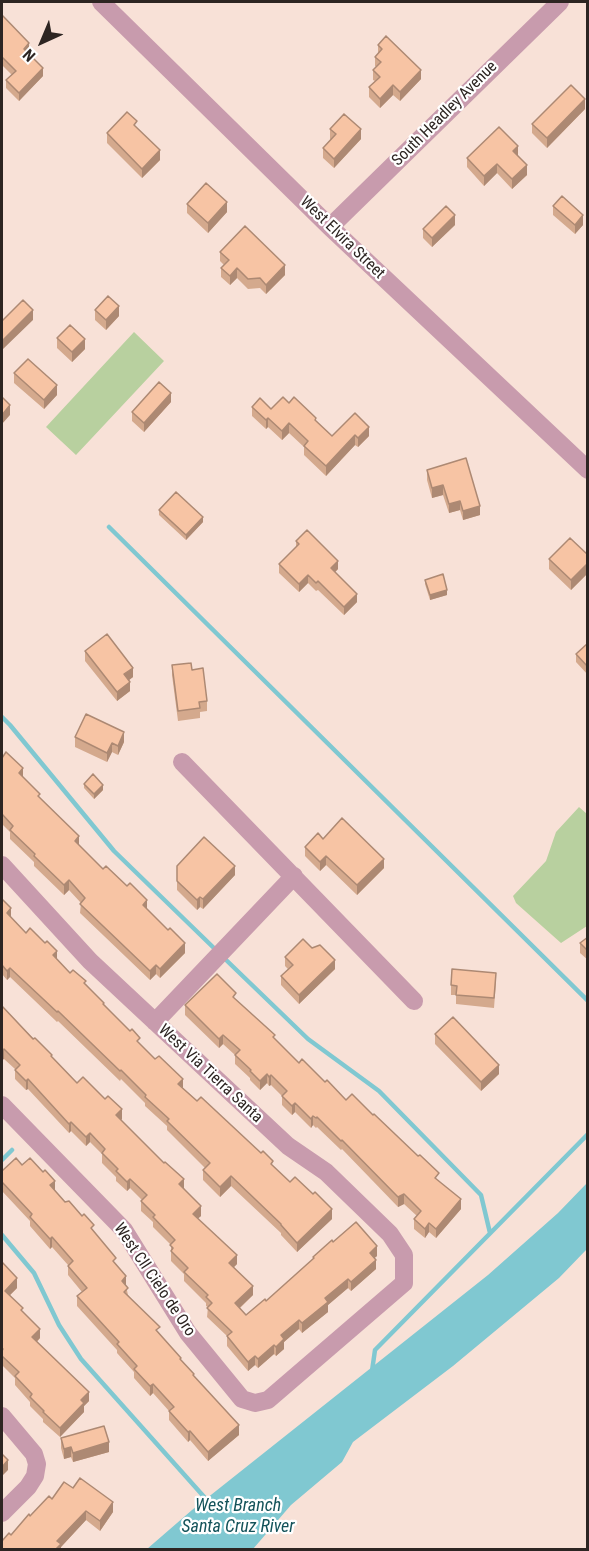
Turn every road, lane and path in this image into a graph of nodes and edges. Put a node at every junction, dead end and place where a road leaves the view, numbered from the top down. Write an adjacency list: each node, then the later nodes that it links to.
1 (101, 2): 3 (street, West Elvira Street)
2 (560, 2): 3 (street, South Headley Avenue)
3 (330, 227): 4 (street, West Elvira Street)
4 (588, 470)
5 (182, 762): 7 (street)
6 (2, 865): 9 (street, West Via Tierra Santa)
7 (294, 876): 8 (street); 9 (street)
8 (414, 1001)
9 (155, 1022): 11 (street, West Via Tierra Santa)
10 (2, 1105): 11 (street, West Cll Cielo de Oro)
11 (255, 1403)
12 (2, 1416): 13 (street)
13 (2, 1513)

